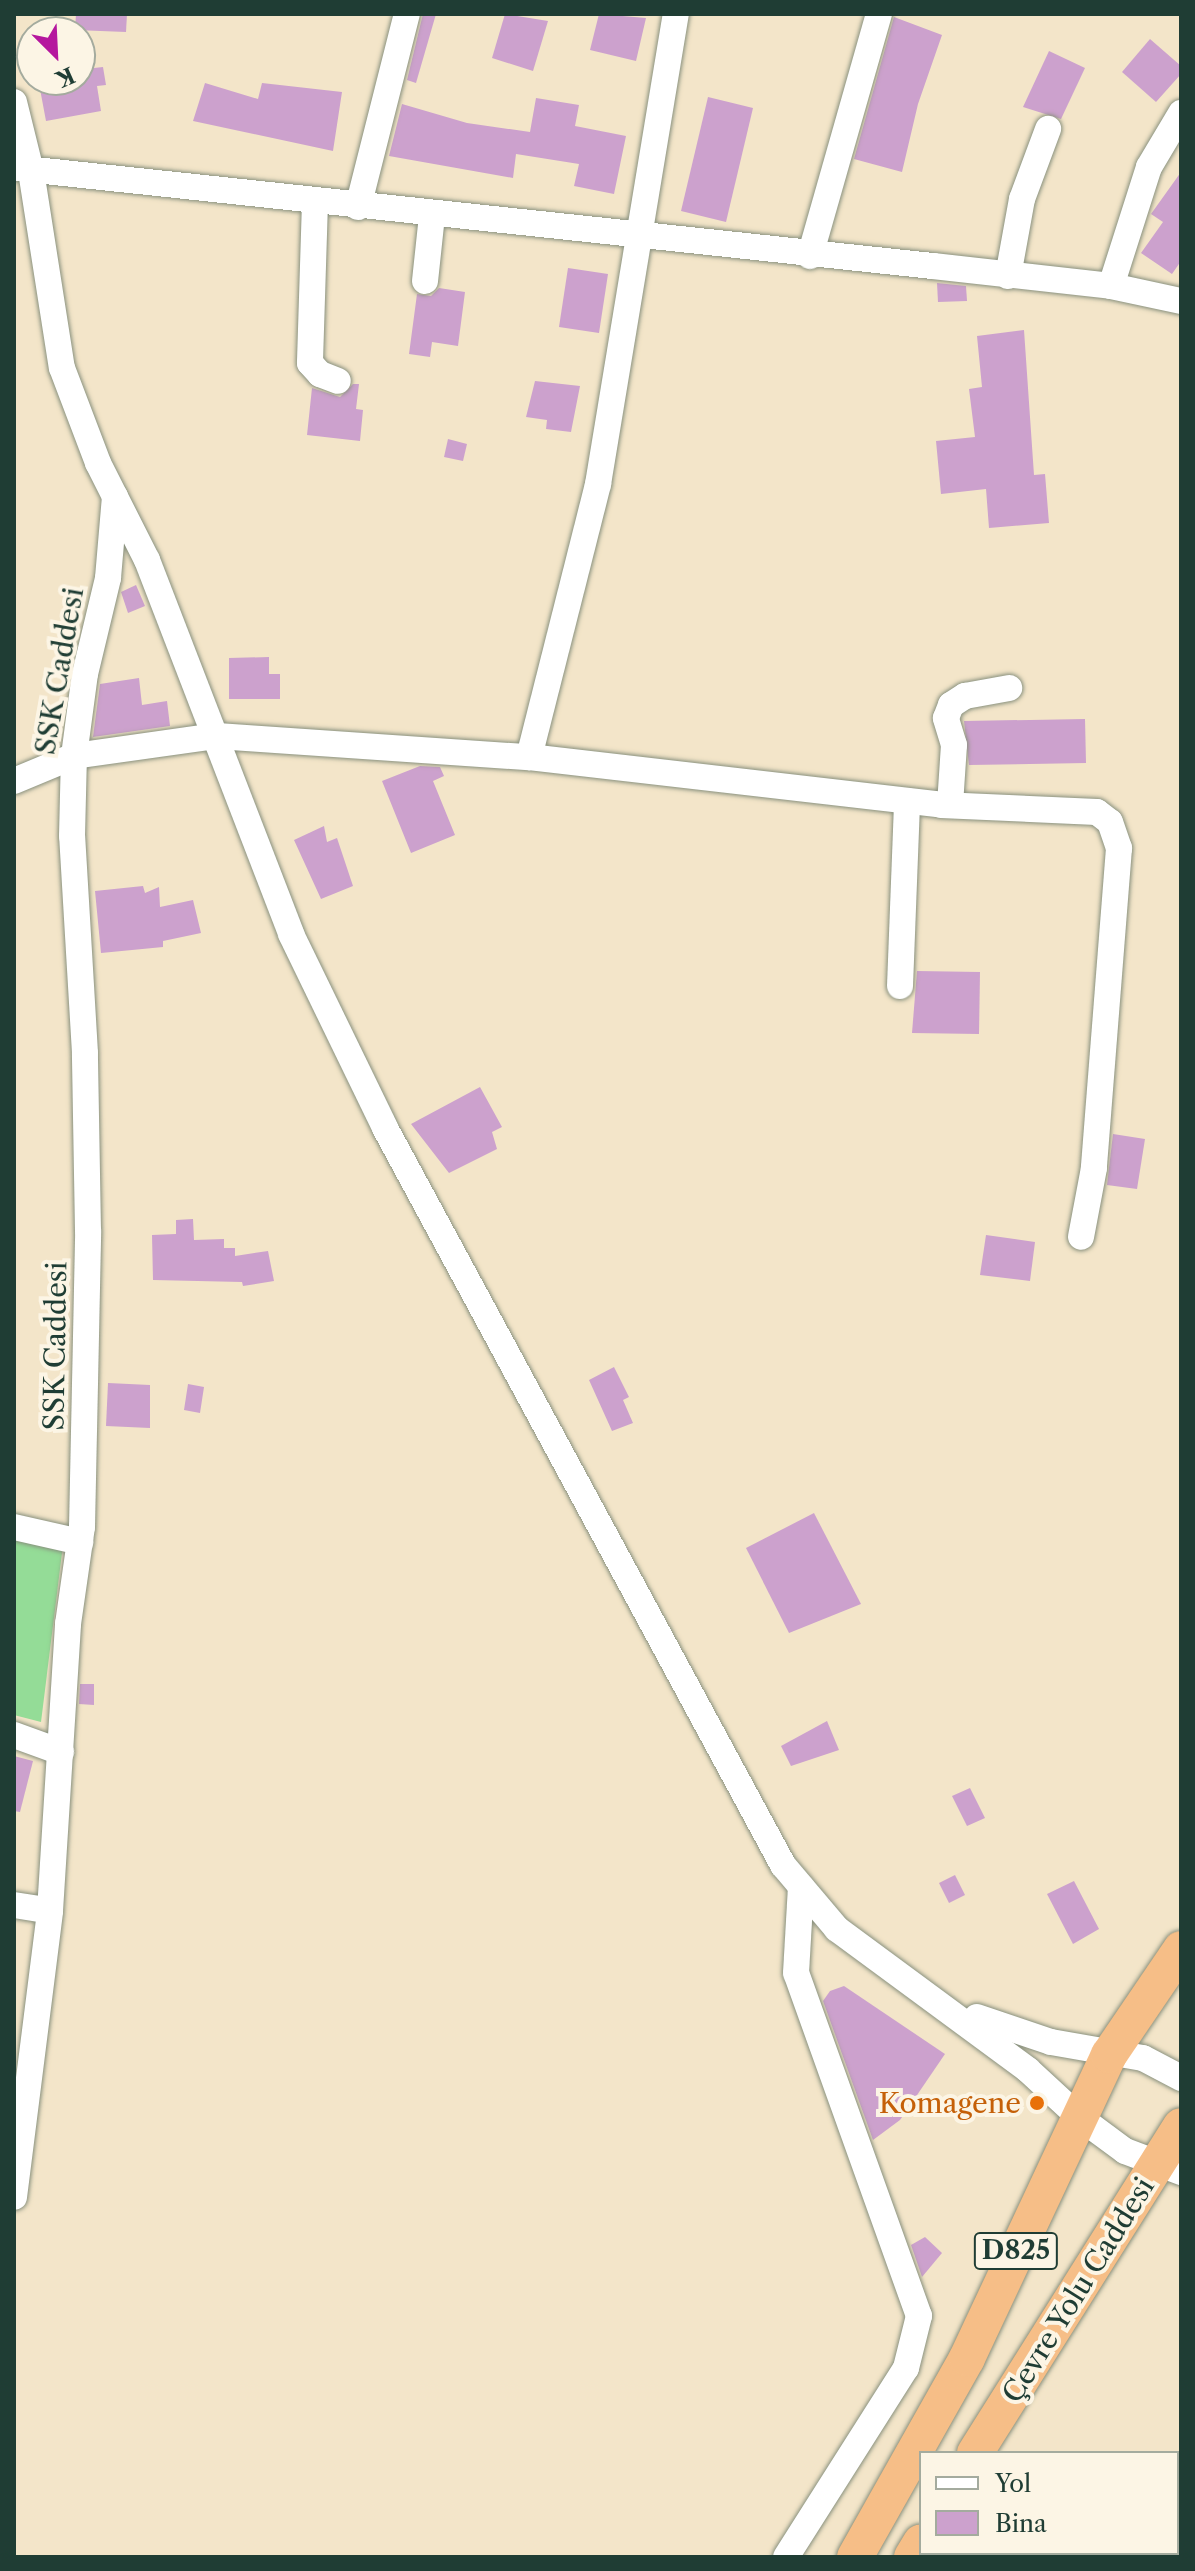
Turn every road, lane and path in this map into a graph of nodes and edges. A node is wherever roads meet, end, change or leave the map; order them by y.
1 (407, 14) edge
2 (676, 14) edge
3 (879, 14) edge
4 (14, 102) edge
5 (1181, 113) edge
6 (1048, 129) dead end
7 (22, 169) edge
8 (315, 202) junction
9 (358, 207) junction
10 (432, 215) junction
11 (637, 238) junction
12 (810, 256) junction
13 (1008, 276) junction
14 (425, 281) dead end
15 (1111, 286) junction
16 (1181, 301) edge
17 (338, 381) dead end
18 (115, 496) junction
19 (1009, 688) dead end
20 (217, 736) junction
21 (74, 756) junction
22 (529, 757) junction
23 (14, 781) edge
24 (907, 801) junction
25 (950, 805) junction
26 (900, 986) dead end
27 (1081, 1237) dead end
28 (14, 1527) edge
29 (80, 1542) junction
30 (14, 1735) edge
31 (61, 1752) junction
32 (801, 1887) junction
33 (14, 1905) edge
34 (50, 1911) junction
35 (1181, 1949) edge
36 (923, 1991) junction
37 (1109, 2055) junction
38 (1181, 2078) edge
39 (1079, 2117) junction
40 (1181, 2126) edge
41 (1169, 2169) edge
42 (14, 2197) edge
43 (976, 2451) edge
44 (786, 2557) edge
45 (855, 2557) edge

1 - 9 street
2 - 11 street
3 - 12 street
4 - 7 street
5 - 15 street
6 - 13 street
7 - 8 street
7 - 18 street
8 - 9 street
8 - 17 street
9 - 10 street
10 - 11 street
10 - 14 street
11 - 12 street
11 - 22 street
12 - 13 street
13 - 15 street
15 - 16 street
18 - 20 street
18 - 21 street, SSK Caddesi
19 - 25 street
20 - 21 street
20 - 22 street
20 - 32 street
21 - 23 street
21 - 29 street, SSK Caddesi
22 - 24 street
24 - 25 street
24 - 26 street
25 - 27 street
28 - 29 street
29 - 31 street, SSK Caddesi
30 - 31 street
31 - 34 street, SSK Caddesi
32 - 36 street
32 - 44 street
33 - 34 street
34 - 42 street, SSK Caddesi
35 - 37 highway, Çevre Yolu Caddesi / D825
36 - 37 street
36 - 39 street
37 - 38 street
37 - 39 highway, Çevre Yolu Caddesi / D825
39 - 41 street
39 - 45 highway, Çevre Yolu Caddesi / D825
40 - 41 highway, Çevre Yolu Caddesi / D825
41 - 43 highway, Çevre Yolu Caddesi / D825

